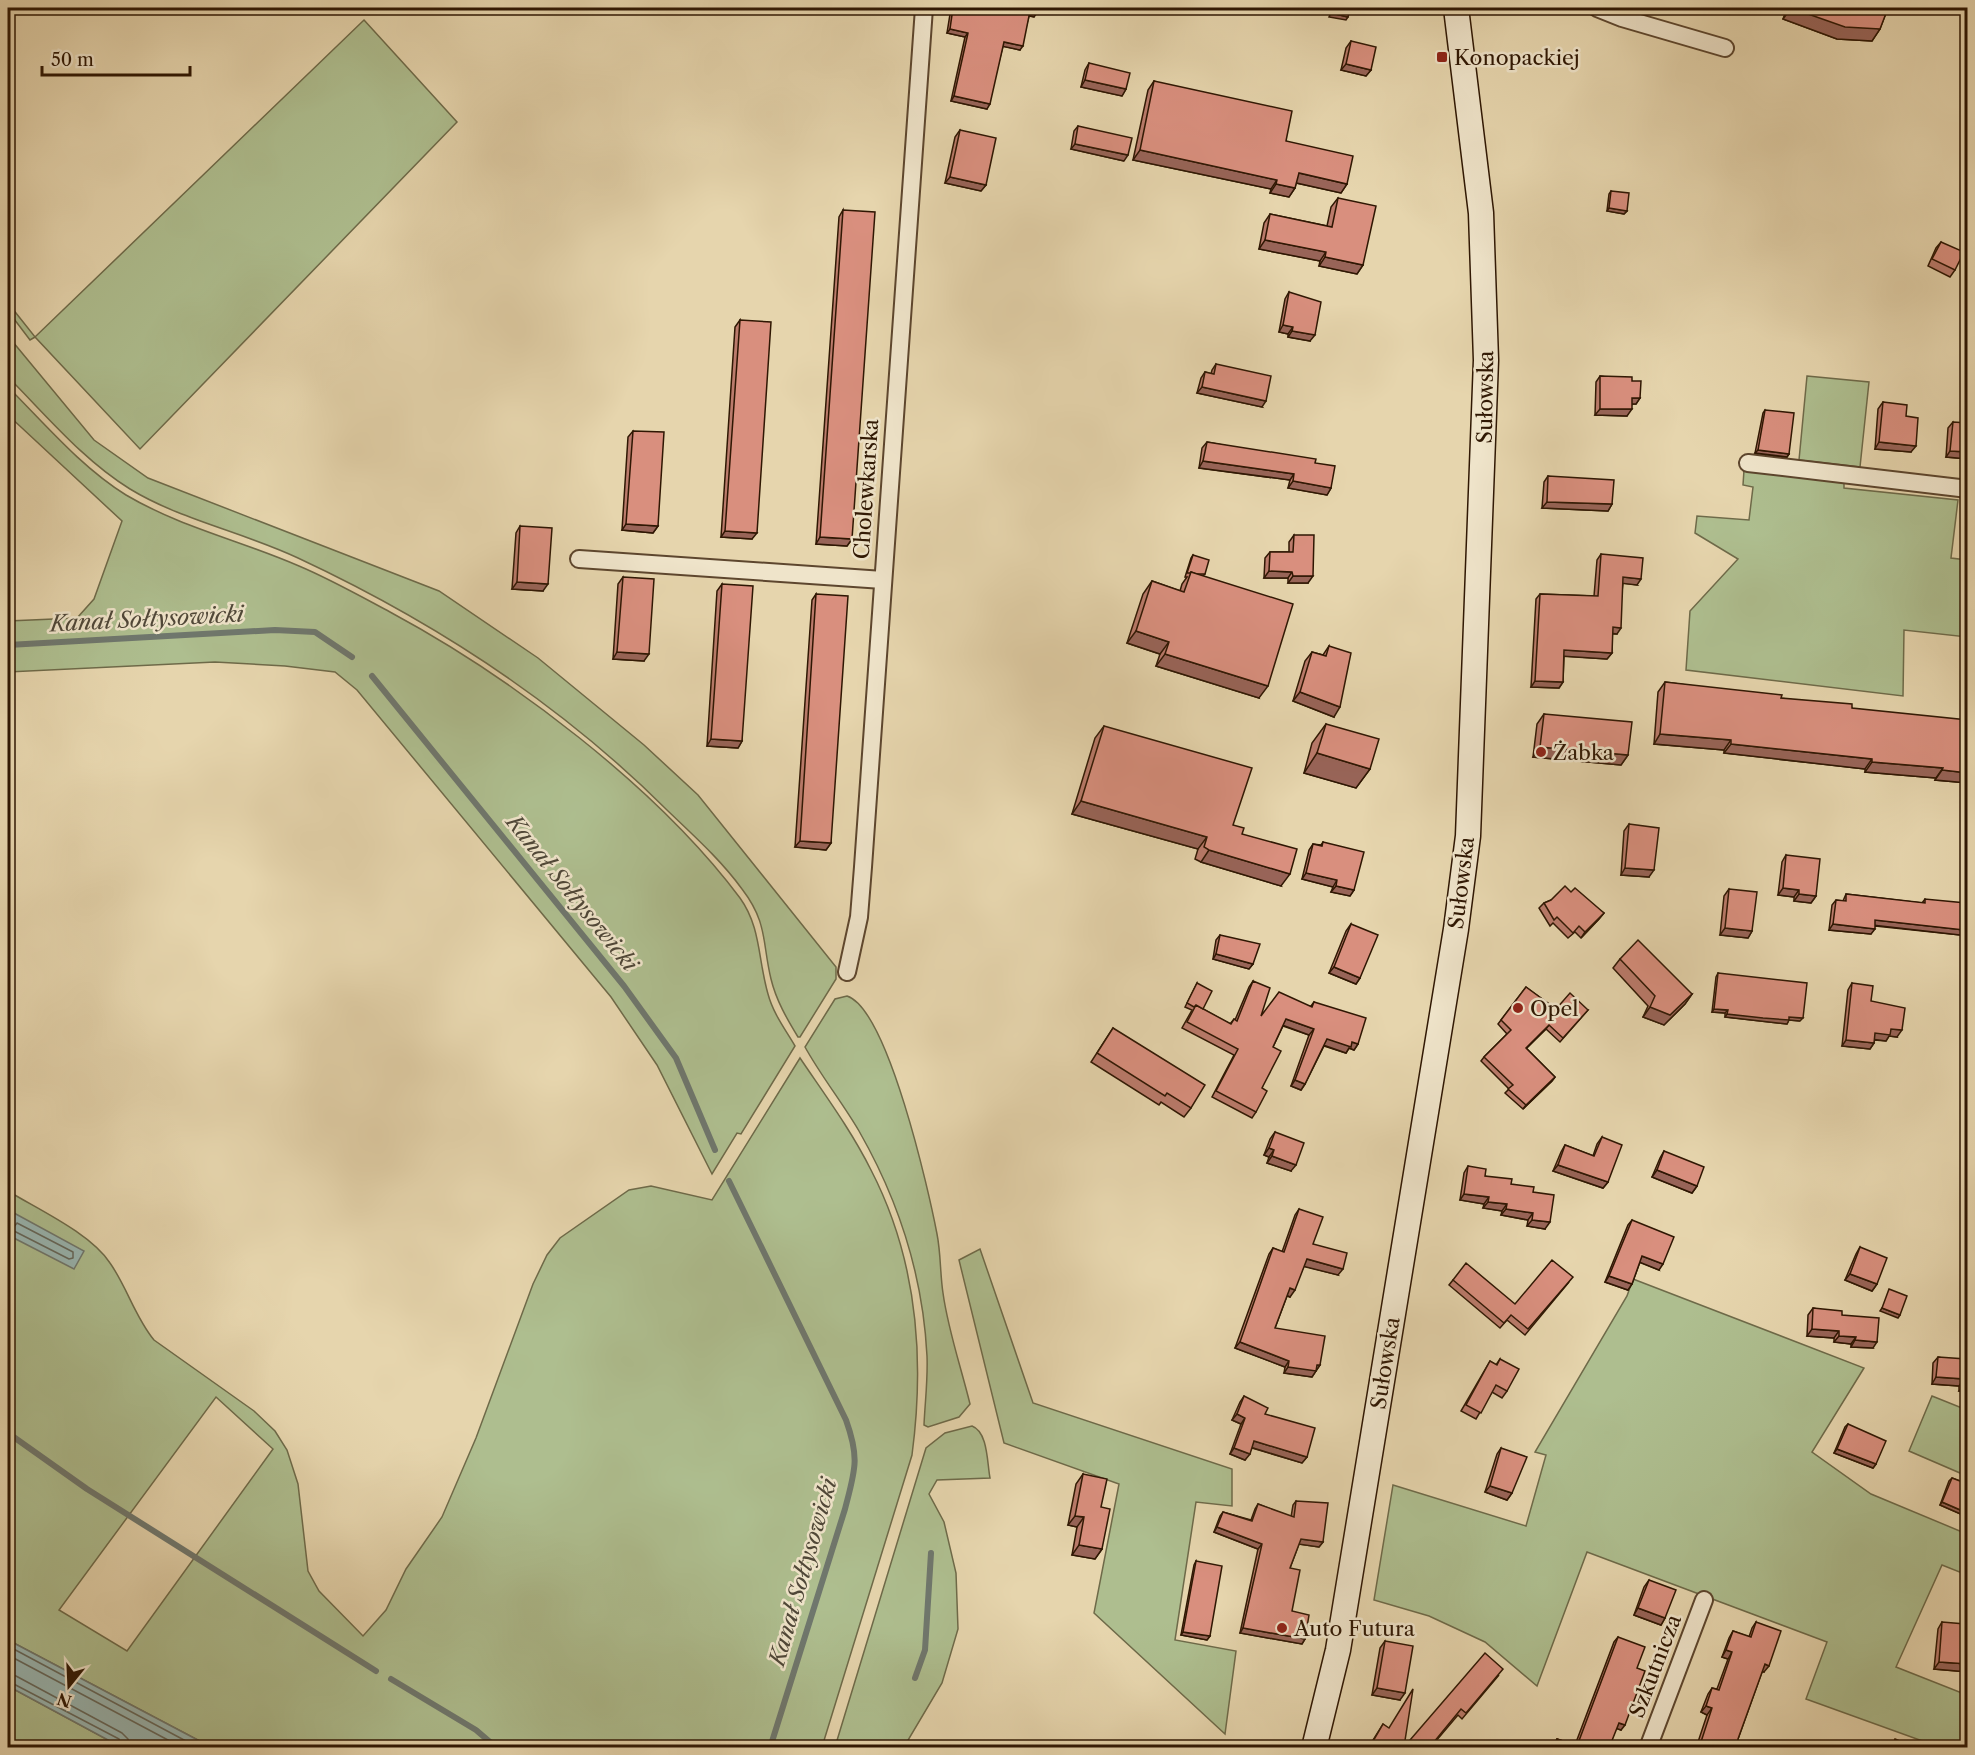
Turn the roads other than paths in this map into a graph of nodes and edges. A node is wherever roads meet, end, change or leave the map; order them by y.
1 (924, 8) edge
2 (1456, 8) edge
3 (1597, 8) edge
4 (1725, 48) dead end
5 (1748, 463) dead end
6 (1968, 489) edge
7 (579, 559) dead end
8 (883, 580) junction
9 (847, 972) dead end
10 (1704, 1600) dead end
11 (1314, 1748) edge
12 (1648, 1748) edge

1 - 8 street, Cholewkarska
2 - 11 main road, Sułowska
3 - 4 street
5 - 6 street
7 - 8 street
8 - 9 street, Cholewkarska
10 - 12 street, Szkutnicza

